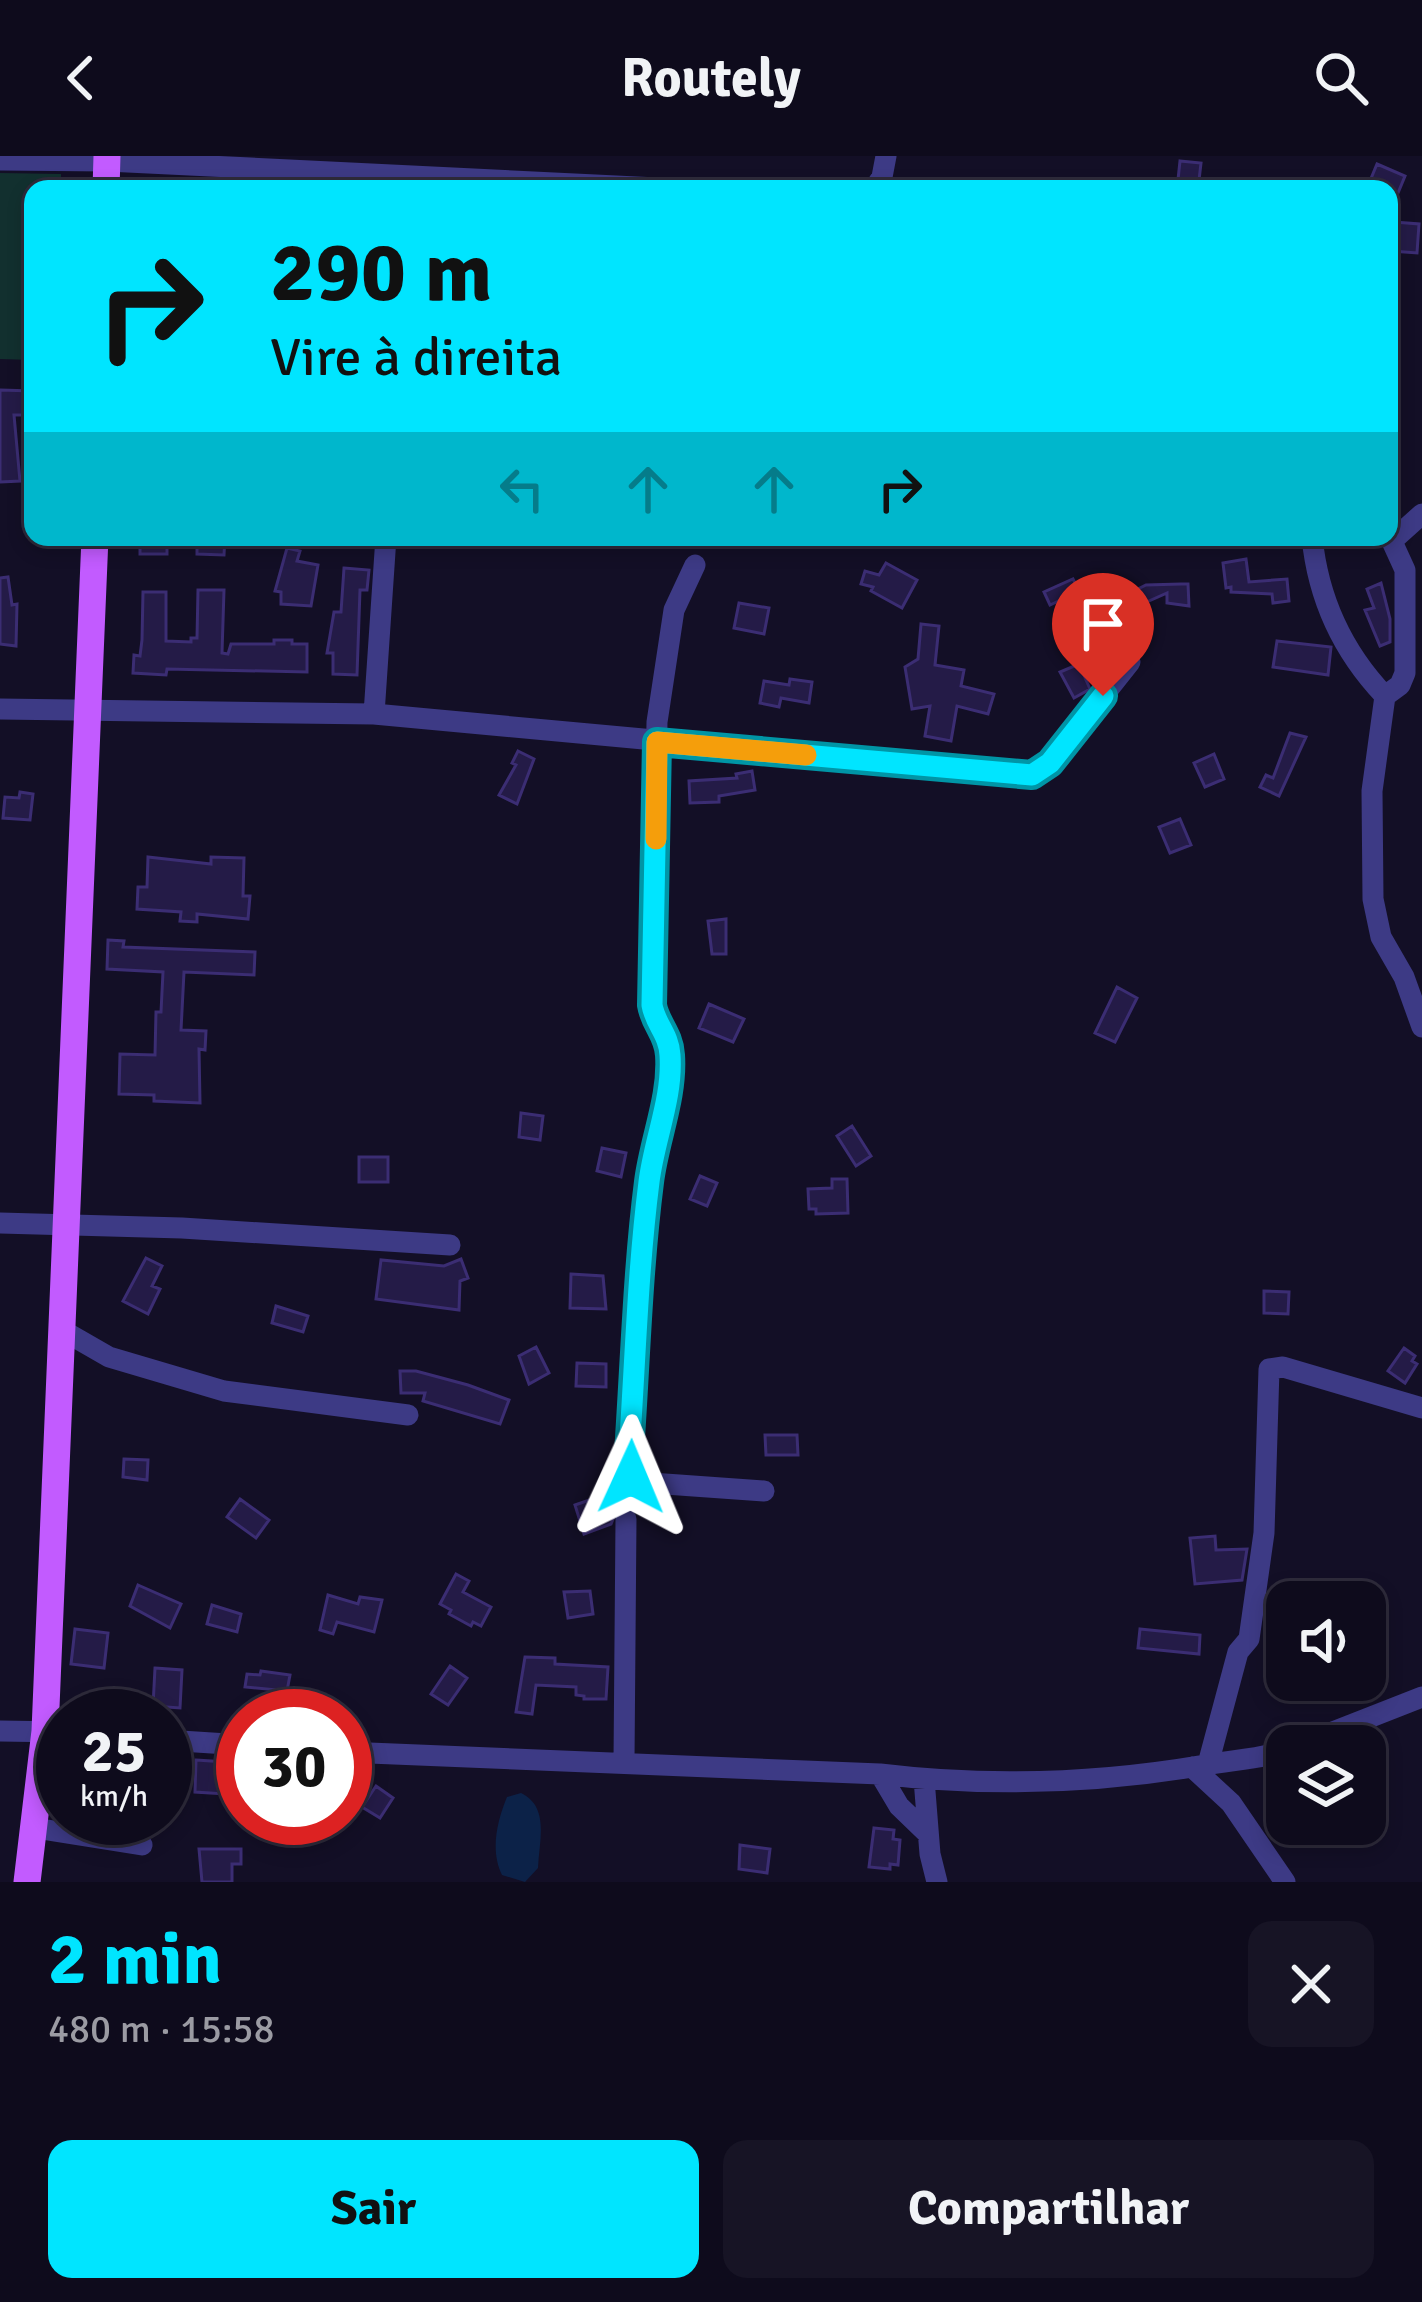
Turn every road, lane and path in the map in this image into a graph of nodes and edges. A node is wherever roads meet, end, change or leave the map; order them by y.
1 (0, 160) edge
2 (107, 169) edge
3 (407, 174) edge
4 (515, 180) edge
5 (1422, 514) edge
6 (1398, 533) edge
7 (94, 546) edge
8 (385, 546) edge
9 (1313, 546) edge
10 (1395, 546) edge
11 (695, 565) dead end
12 (1130, 662) dead end
13 (1385, 696) junction
14 (0, 709) edge
15 (89, 710) junction
16 (374, 714) junction
17 (657, 742) junction
18 (1422, 1027) edge
19 (0, 1223) edge
20 (64, 1228) junction
21 (450, 1245) dead end
22 (62, 1330) junction
23 (1422, 1408) edge
24 (408, 1415) dead end
25 (764, 1491) dead end
26 (626, 1519) dead end
27 (55, 1689) edge
28 (1420, 1700) edge
29 (1353, 1725) edge
30 (0, 1731) edge
31 (36, 1732) edge
32 (372, 1753) edge
33 (1266, 1754) edge
34 (624, 1762) junction
35 (1200, 1766) junction
36 (880, 1774) junction
37 (924, 1779) junction
38 (36, 1823) edge
39 (35, 1828) joint
40 (928, 1834) junction
41 (27, 1882) edge
42 (937, 1882) edge
43 (1285, 1882) edge

1 - 2 street
2 - 3 street
3 - 4 street
5 - 6 street
7 - 15 main road
8 - 16 street
9 - 13 street
10 - 13 street
11 - 17 street
12 - 17 street
13 - 18 street
14 - 15 street
15 - 16 street
15 - 20 main road
16 - 17 street
17 - 25 street
19 - 20 street
20 - 21 street
20 - 22 main road
22 - 24 street
22 - 27 main road
23 - 35 street
26 - 34 street
28 - 29 street
30 - 31 street
32 - 34 street
33 - 35 street
34 - 36 street
35 - 37 street
35 - 43 street
36 - 37 street
36 - 40 street
37 - 40 street
38 - 39 main road
39 - 41 main road
40 - 42 street

